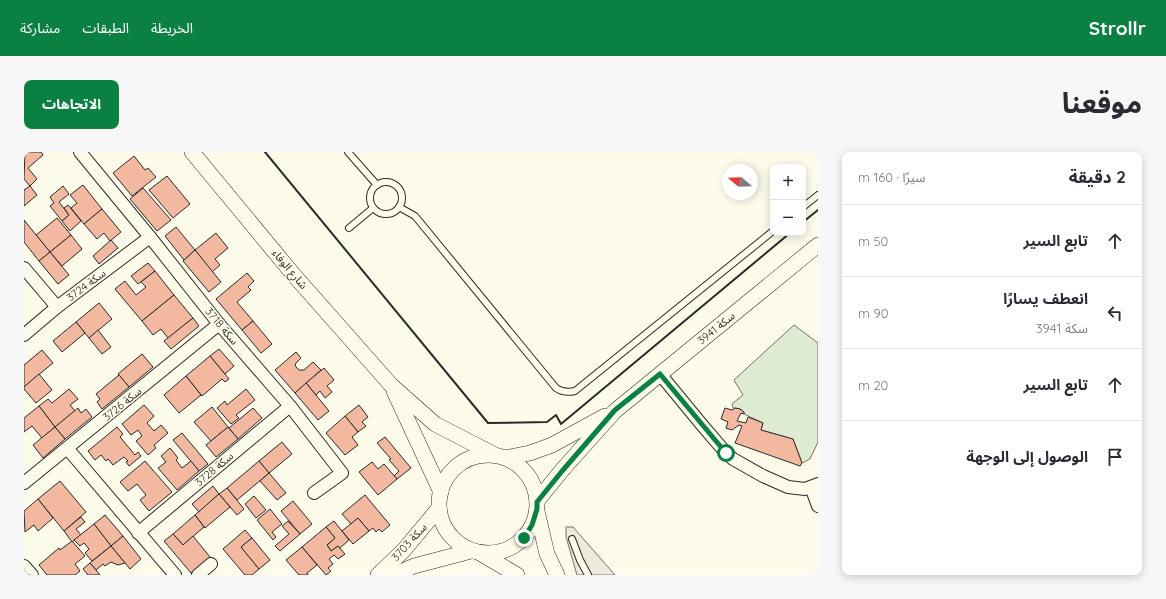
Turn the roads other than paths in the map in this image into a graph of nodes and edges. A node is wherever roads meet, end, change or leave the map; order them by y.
1 (80, 152) edge
2 (192, 152) edge
3 (348, 152) edge
4 (377, 185) junction
5 (818, 194) edge
6 (806, 204) edge
7 (399, 207) junction
8 (373, 208) junction
9 (350, 228) dead end
10 (770, 233) edge
11 (150, 237) junction
12 (818, 245) edge
13 (24, 268) edge
14 (57, 307) junction
15 (219, 324) junction
16 (24, 335) edge
17 (660, 374) junction
18 (391, 385) junction
19 (290, 406) junction
20 (615, 410) junction
21 (67, 448) junction
22 (500, 456) junction
23 (24, 484) edge
24 (814, 486) edge
25 (441, 492) junction
26 (314, 493) dead end
27 (537, 505) junction
28 (818, 506) edge
29 (439, 508) junction
30 (138, 532) junction
31 (572, 539) dead end
32 (475, 552) junction
33 (211, 564) dead end
34 (24, 566) edge
35 (32, 575) edge
36 (175, 575) edge
37 (198, 575) edge
38 (378, 575) edge
39 (394, 575) edge
40 (517, 575) edge
41 (557, 575) edge
42 (588, 575) edge

1 - 11 street, سكة 3718
2 - 18 street, شارع الوفاء
3 - 4 lane
4 - 7 lane
4 - 8 lane
5 - 6 lane
7 - 8 lane
7 - 10 lane
8 - 9 lane
11 - 14 street, سكة 3724
11 - 15 street, سكة 3718
12 - 17 street, سكة 3941
13 - 14 street
14 - 16 street, سكة 3724
15 - 19 street, سكة 3718
15 - 21 street, سكة 3726
17 - 20 street, سكة 3941
17 - 24 street
18 - 22 street
18 - 25 street
19 - 26 street, سكة 3718
19 - 30 street, سكة 3728
20 - 22 street, سكة 3941
20 - 27 street, سكة 3941
21 - 23 street, سكة 3726
21 - 30 street
22 - 25 street
22 - 27 street
24 - 28 street
25 - 29 street
27 - 32 street
27 - 41 street
29 - 32 street
29 - 38 street, سكة 3703
30 - 36 street
31 - 42 lane
32 - 39 street, سكة 3703
32 - 40 street
33 - 37 street
34 - 35 street

